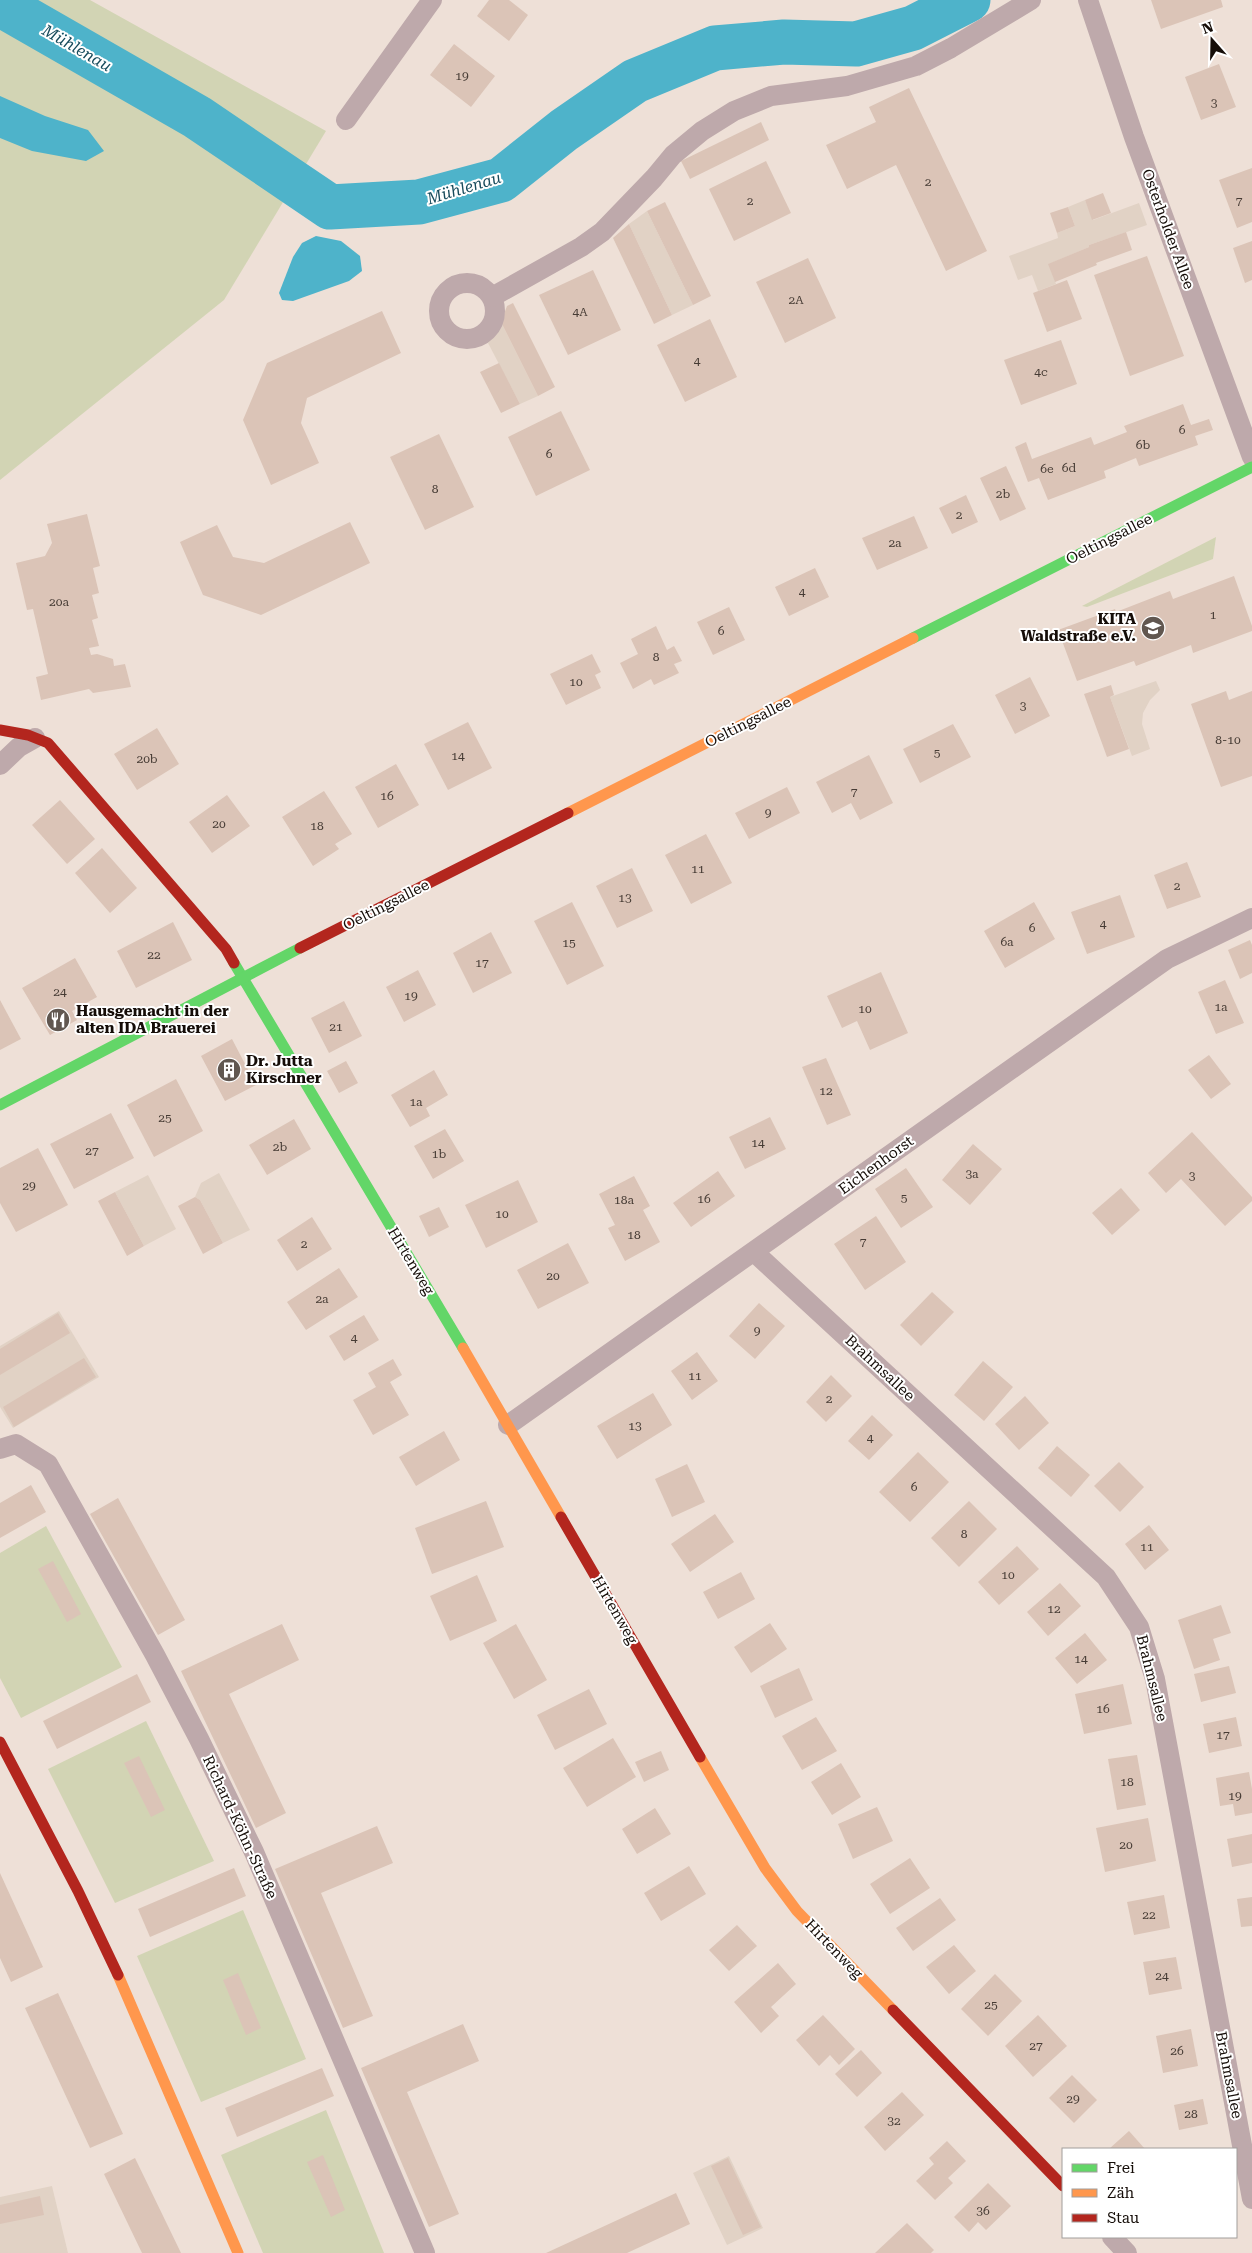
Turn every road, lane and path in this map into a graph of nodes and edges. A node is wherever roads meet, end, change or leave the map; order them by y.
1 (432, 0) edge
2 (1031, 0) edge
3 (1088, 0) edge
4 (346, 120) dead end
5 (492, 297) dead end
6 (1252, 457) edge
7 (1252, 467) edge
8 (0, 730) edge
9 (35, 738) junction
10 (0, 765) edge
11 (1252, 918) edge
12 (243, 977) junction
13 (0, 1105) edge
14 (754, 1252) junction
15 (508, 1425) junction
16 (0, 1448) edge
17 (2, 1750) edge
18 (1062, 2185) edge
19 (1252, 2199) edge
20 (1113, 2238) edge
21 (238, 2253) edge
22 (425, 2253) edge
23 (1127, 2253) edge

1 - 4 street
2 - 5 street
3 - 6 street, Osterholder Allee
7 - 12 street, Oeltingsallee
8 - 9 street
9 - 10 street
9 - 12 street
11 - 14 street, Eichenhorst
12 - 13 street, Oeltingsallee
12 - 15 street, Hirtenweg
14 - 15 street, Eichenhorst
14 - 19 street, Brahmsallee
15 - 18 street, Hirtenweg
16 - 22 street, Richard-Köhn-Straße
17 - 21 street
20 - 23 street

